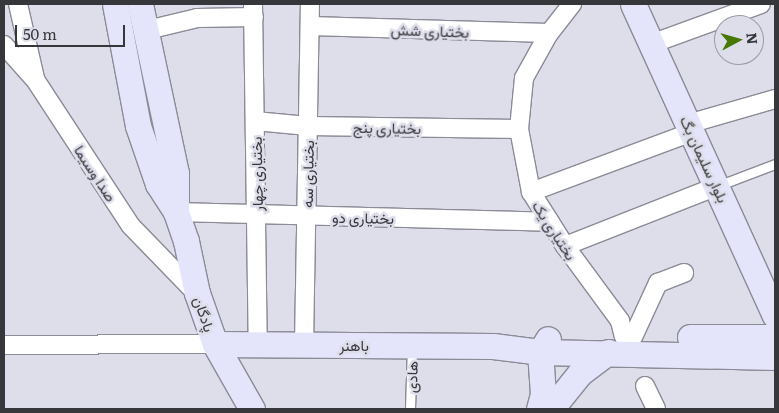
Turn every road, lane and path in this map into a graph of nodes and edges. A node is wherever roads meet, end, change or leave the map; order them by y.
1 (18, 4) edge
2 (115, 4) edge
3 (140, 4) edge
4 (310, 4) edge
5 (572, 4) edge
6 (633, 4) edge
7 (761, 4) edge
8 (254, 10) edge
9 (197, 11) edge
10 (310, 26) junction
11 (143, 31) junction
12 (549, 33) junction
13 (651, 44) junction
14 (4, 46) edge
15 (36, 81) junction
16 (775, 99) edge
17 (255, 121) junction
18 (308, 126) junction
19 (690, 128) junction
20 (519, 129) junction
21 (775, 164) edge
22 (717, 186) junction
23 (531, 192) junction
24 (176, 212) junction
25 (256, 213) junction
26 (306, 216) junction
27 (550, 222) junction
28 (565, 246) junction
29 (684, 273) dead end
30 (197, 293) junction
31 (774, 335) edge
32 (622, 342) junction
33 (215, 344) junction
34 (4, 345) edge
35 (258, 345) junction
36 (304, 345) junction
37 (412, 345) junction
38 (545, 345) junction
39 (645, 386) dead end
40 (252, 409) edge
41 (410, 409) edge
42 (539, 409) edge
43 (552, 409) edge
44 (656, 409) edge

1 - 15 street
2 - 24 main road
3 - 11 main road
4 - 10 street, بختیاری سه
5 - 12 street, بختیاری یک
6 - 13 main road, بلوار سلیمان بگ
7 - 13 street
8 - 9 street
8 - 17 street, بختیاری چهار
9 - 11 street
10 - 12 street, بختیاری شش
10 - 18 street, بختیاری سه
11 - 24 main road
12 - 20 street, بختیاری یک
13 - 19 main road, بلوار سلیمان بگ
14 - 15 street, صدا وسیما
15 - 30 street, صدا وسیما
16 - 19 street
17 - 18 street, بختیاری پنج
17 - 25 street, بختیاری چهار
18 - 20 street, بختیاری پنج
18 - 26 street, بختیاری سه
19 - 22 main road, بلوار سلیمان بگ
19 - 23 street
20 - 23 street, بختیاری یک
21 - 22 lane
22 - 28 street
22 - 31 main road, بلوار سلیمان بگ
23 - 27 street, بختیاری یک
24 - 25 street, بختیاری دو
24 - 30 main road, پادگان
25 - 26 street, بختیاری دو
25 - 35 street, بختیاری چهار
26 - 27 street, بختیاری دو
26 - 36 street, بختیاری سه
27 - 28 street, بختیاری یک
28 - 32 street, بختیاری یک
29 - 32 street
30 - 33 main road, پادگان
31 - 32 main road, باهنر
32 - 38 main road, باهنر
32 - 43 main road
33 - 34 street
33 - 35 main road, باهنر
33 - 40 main road, پادگان
35 - 36 main road, باهنر
36 - 37 main road, باهنر
37 - 38 main road, باهنر
37 - 41 lane, هادی
38 - 42 main road
39 - 44 street

